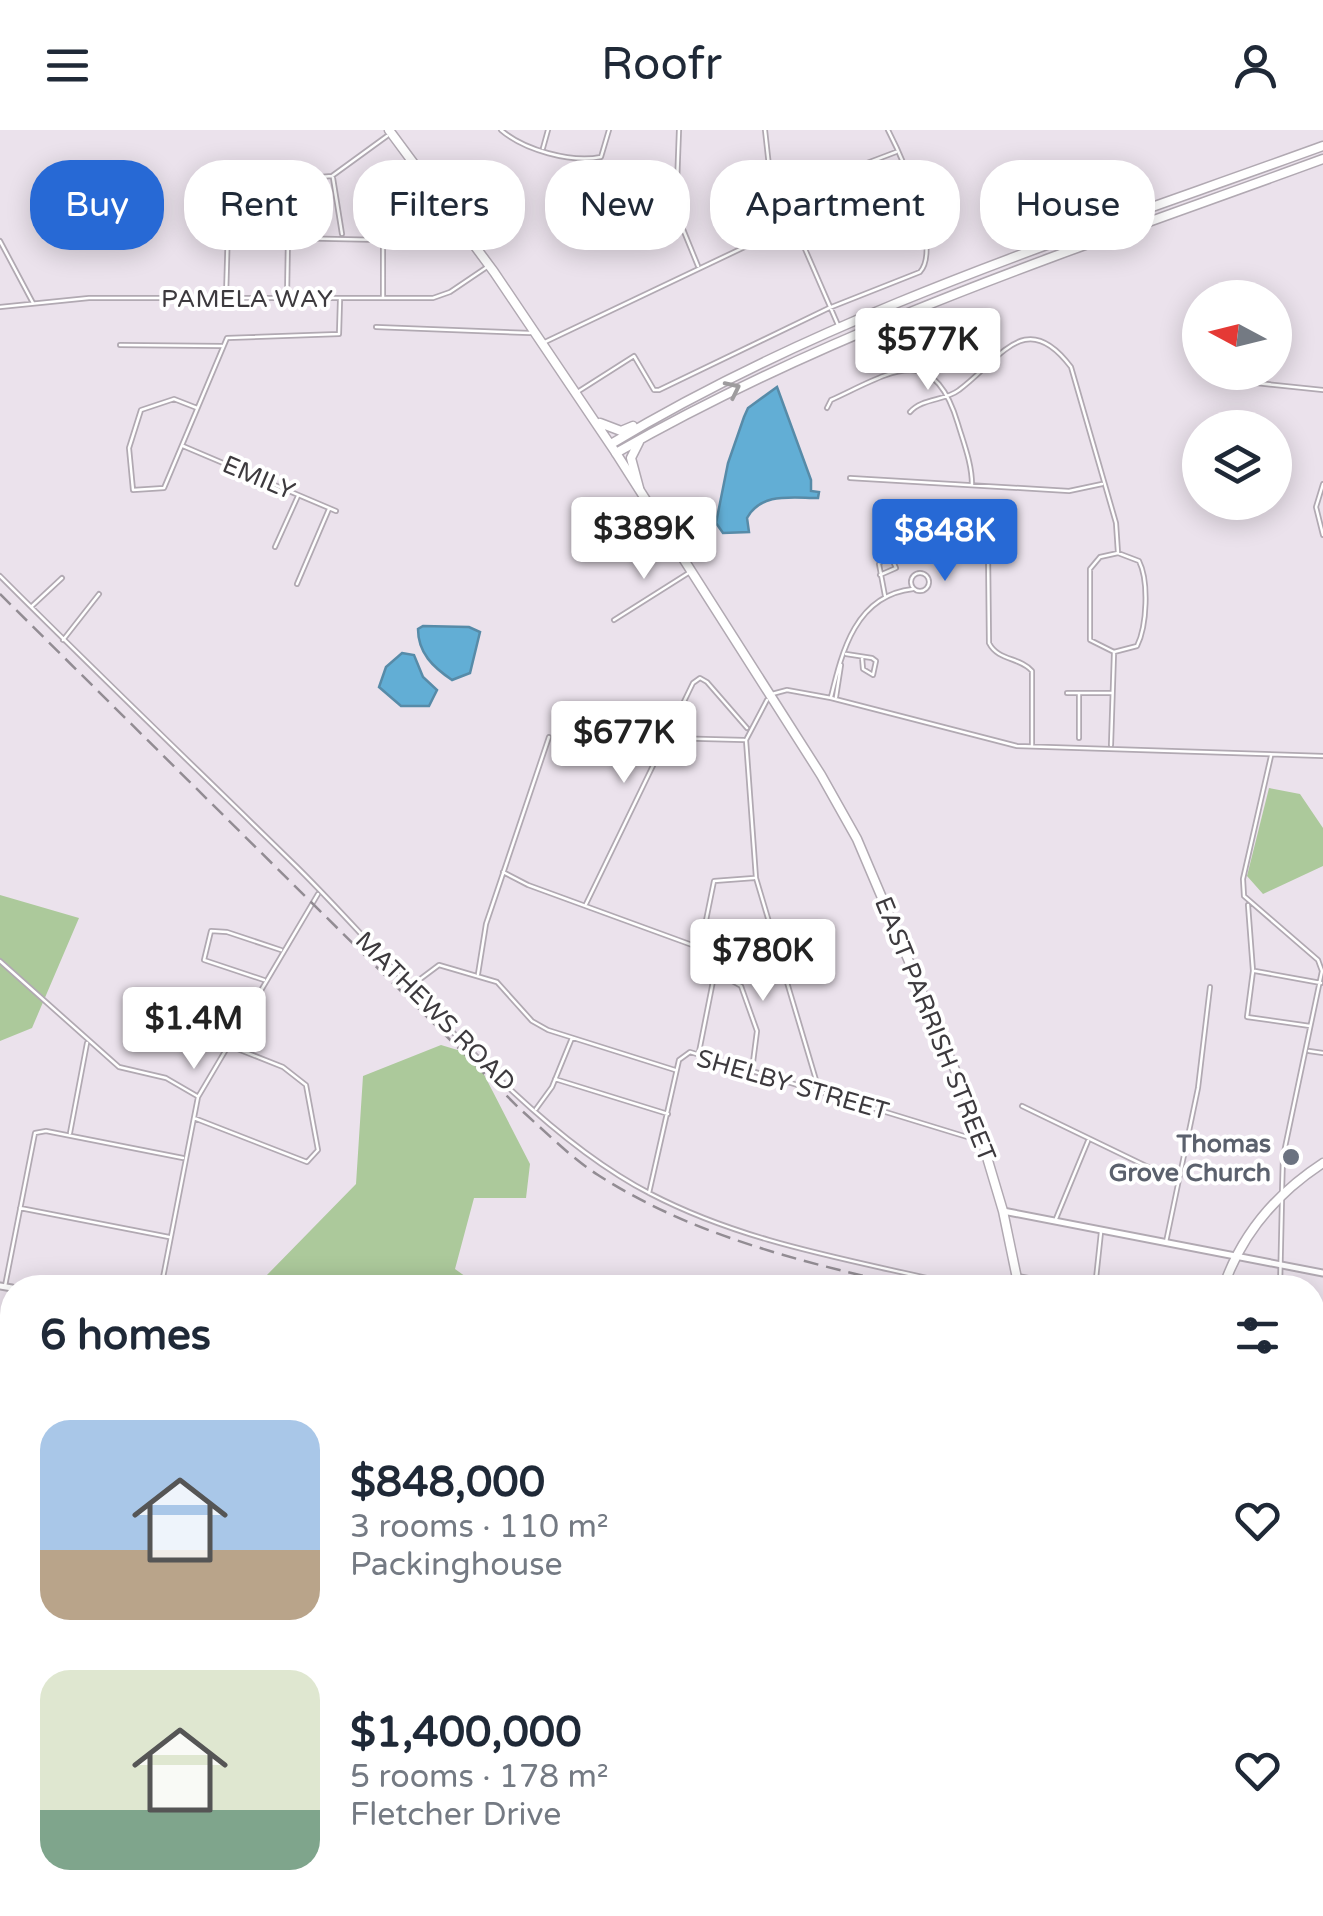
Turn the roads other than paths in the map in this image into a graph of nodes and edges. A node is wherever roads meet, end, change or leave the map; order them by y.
1 (501, 130) edge
2 (548, 130) edge
3 (609, 130) edge
4 (679, 130) edge
5 (765, 130) edge
6 (888, 130) edge
7 (390, 131) edge
8 (1323, 146) edge
9 (542, 149) junction
10 (897, 151) junction
11 (1323, 159) edge
12 (768, 160) edge
13 (874, 160) edge
14 (333, 175) edge
15 (333, 182) edge
16 (342, 236) junction
17 (0, 241) edge
18 (227, 250) edge
19 (737, 250) edge
20 (804, 250) edge
21 (488, 266) junction
22 (698, 268) junction
23 (226, 298) junction
24 (287, 298) junction
25 (340, 298) junction
26 (382, 298) junction
27 (34, 304) junction
28 (0, 307) edge
29 (829, 308) junction
30 (838, 327) junction
31 (376, 328) dead end
32 (536, 333) junction
33 (543, 343) junction
34 (120, 345) dead end
35 (222, 346) junction
36 (1292, 387) edge
37 (1323, 390) edge
38 (578, 392) junction
39 (695, 396) junction
40 (950, 396) junction
41 (197, 408) junction
42 (826, 408) dead end
43 (910, 412) dead end
44 (596, 421) junction
45 (641, 438) junction
46 (611, 444) junction
47 (182, 445) junction
48 (616, 453) junction
49 (850, 478) dead end
50 (1104, 484) junction
51 (1323, 484) edge
52 (972, 485) junction
53 (639, 488) junction
54 (298, 494) junction
55 (329, 507) junction
56 (336, 510) dead end
57 (1323, 536) edge
58 (275, 547) dead end
59 (988, 550) dead end
60 (1118, 553) junction
61 (692, 571) junction
62 (880, 575) dead end
63 (0, 576) edge
64 (62, 578) dead end
65 (297, 584) dead end
66 (912, 589) dead end
67 (99, 594) dead end
68 (886, 598) junction
69 (31, 607) junction
70 (614, 620) dead end
71 (63, 640) junction
72 (1114, 652) junction
73 (844, 653) junction
74 (862, 656) dead end
75 (1067, 693) dead end
76 (1080, 693) junction
77 (771, 694) junction
78 (1113, 694) junction
79 (833, 699) junction
80 (748, 729) junction
81 (548, 737) dead end
82 (665, 738) junction
83 (1079, 738) dead end
84 (746, 740) junction
85 (1032, 747) junction
86 (1111, 748) junction
87 (1271, 755) junction
88 (1323, 756) edge
89 (503, 872) junction
90 (756, 878) junction
91 (319, 892) junction
92 (1249, 903) junction
93 (586, 905) junction
94 (700, 947) junction
95 (284, 951) junction
96 (0, 962) edge
97 (1254, 970) junction
98 (715, 972) junction
99 (478, 974) junction
100 (266, 981) junction
101 (1322, 983) edge
102 (411, 986) junction
103 (1210, 988) dead end
104 (1312, 1026) junction
105 (572, 1038) junction
106 (88, 1042) junction
107 (228, 1045) junction
108 (1307, 1050) junction
109 (699, 1053) junction
110 (1323, 1053) edge
111 (677, 1070) junction
112 (752, 1070) junction
113 (555, 1079) junction
114 (818, 1090) junction
115 (198, 1097) junction
116 (1022, 1106) dead end
117 (535, 1110) junction
118 (668, 1114) junction
119 (192, 1118) junction
120 (70, 1136) junction
121 (1088, 1139) junction
122 (984, 1142) junction
123 (184, 1159) junction
124 (1323, 1166) edge
125 (1178, 1182) junction
126 (649, 1193) junction
127 (1282, 1197) junction
128 (20, 1208) junction
129 (1003, 1211) junction
130 (1055, 1222) junction
131 (1101, 1230) junction
132 (170, 1237) junction
133 (1166, 1242) junction
134 (1239, 1256) junction
135 (1280, 1264) junction
136 (1323, 1273) edge
137 (8, 1275) edge
138 (163, 1275) edge
139 (916, 1275) edge
140 (1018, 1275) edge
141 (1096, 1275) edge
142 (1231, 1275) edge
143 (1280, 1275) edge

1 - 9 street
2 - 9 street
3 - 9 street
4 - 22 street
5 - 12 street
6 - 10 street
7 - 14 street
7 - 21 main road, EAST PARRISH STREET
8 - 30 main road
10 - 13 street
10 - 29 street
45 -> 11 main road
15 - 16 street
16 - 24 street
16 - 26 street
17 - 27 street
18 - 23 street
19 - 22 street
20 - 29 street
21 - 26 street, PAMELA WAY
21 - 32 main road, EAST PARRISH STREET
22 - 33 street
23 - 24 street, PAMELA WAY
23 - 27 street, PAMELA WAY
24 - 25 street, PAMELA WAY
25 - 26 street, PAMELA WAY
25 - 35 street
27 - 28 street, PAMELA WAY
29 - 30 street
29 - 38 street
30 - 39 main road
31 - 32 street
32 - 33 main road, EAST PARRISH STREET
33 - 38 main road, EAST PARRISH STREET
34 - 35 street
35 - 41 street
36 - 37 street
38 - 44 main road, EAST PARRISH STREET
39 - 44 main road
39 - 46 main road
40 - 42 street
40 - 43 street
40 - 50 street
40 - 52 street
41 - 47 street
41 - 47 street
44 - 46 main road, EAST PARRISH STREET
45 - 48 main road
45 - 53 main road
46 - 48 main road, EAST PARRISH STREET
47 - 54 street, EMILY
48 - 53 main road, EAST PARRISH STREET
49 - 52 street
50 - 52 street
50 - 60 street
51 - 57 street
53 - 61 main road, EAST PARRISH STREET
54 - 55 street, EMILY
54 - 58 street
55 - 56 street, EMILY
55 - 65 street
59 - 85 street
60 - 72 street
60 - 72 street
61 - 70 street
61 - 77 main road, EAST PARRISH STREET
62 - 68 street
63 - 69 street, MATHEWS ROAD
64 - 69 street
66 - 68 street
67 - 71 street
68 - 73 street
69 - 71 street, MATHEWS ROAD
71 - 91 street, MATHEWS ROAD
72 - 78 street
73 - 74 street
73 - 79 street
75 - 76 street
76 - 78 street
76 - 83 street
77 - 79 street
77 - 80 street
77 - 122 main road, EAST PARRISH STREET
78 - 86 street
79 - 85 street
80 - 82 street
80 - 84 street
81 - 89 street
82 - 84 street
82 - 93 street
84 - 90 street
85 - 86 street
86 - 87 street
87 - 88 street
87 - 92 street
89 - 93 street
89 - 99 street
90 - 94 street
90 - 114 street
91 - 95 street
91 - 102 street, MATHEWS ROAD
92 - 97 street
92 - 101 street
93 - 94 street
94 - 98 street
95 - 100 street
95 - 100 street
96 - 106 street
97 - 101 street
97 - 104 street
98 - 109 street
98 - 112 street
99 - 102 street
99 - 105 street
100 - 107 street
101 - 104 street
102 - 117 street, MATHEWS ROAD
103 - 125 street
104 - 108 street
105 - 111 street
105 - 113 street
106 - 115 street
106 - 120 street
107 - 115 street
107 - 119 street
108 - 110 street
108 - 127 street
109 - 111 street, SHELBY STREET
109 - 112 street, SHELBY STREET
111 - 118 street, SHELBY STREET
112 - 114 street, SHELBY STREET
113 - 117 street
113 - 118 street
114 - 122 street, SHELBY STREET
115 - 119 street
116 - 121 street
117 - 126 street, MATHEWS ROAD
118 - 126 street, SHELBY STREET
119 - 123 street
120 - 123 street
120 - 128 street
121 - 125 street
121 - 130 street
122 - 129 main road, EAST PARRISH STREET
123 - 132 street
124 - 127 main road
125 - 133 street
126 - 139 street, MATHEWS ROAD
127 - 134 main road
127 - 135 street
128 - 132 street
128 - 137 street
129 - 130 street
129 - 140 main road, EAST PARRISH STREET
130 - 131 street
131 - 133 street
131 - 141 street
132 - 138 street
133 - 134 street
134 - 135 street
134 - 142 main road
135 - 136 street
135 - 143 street

